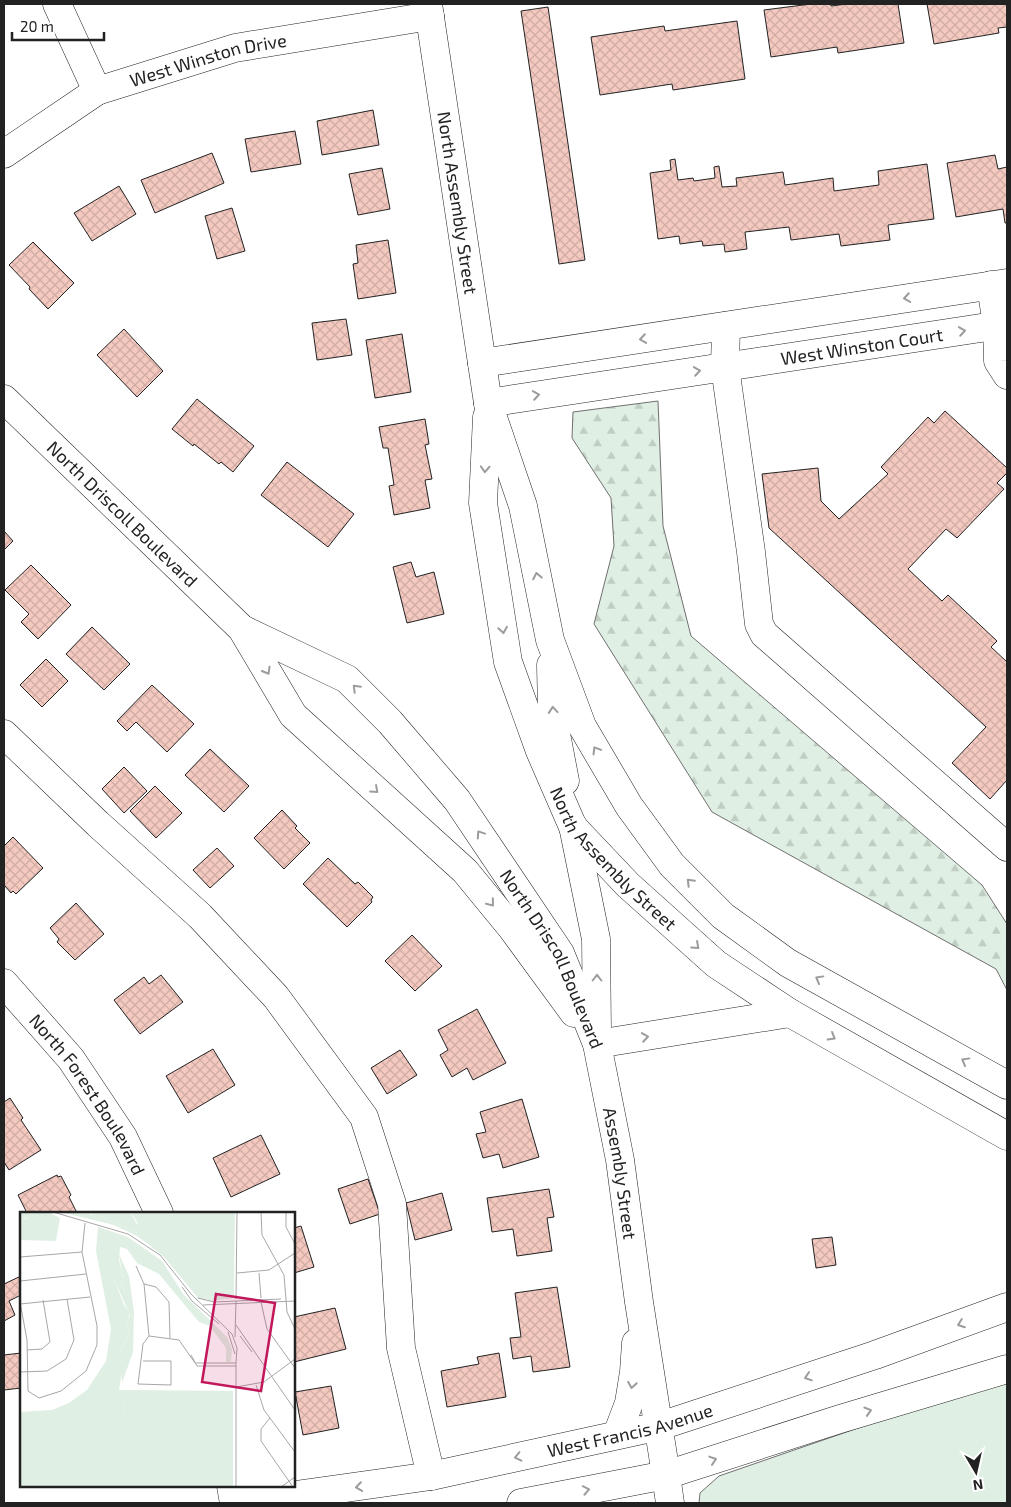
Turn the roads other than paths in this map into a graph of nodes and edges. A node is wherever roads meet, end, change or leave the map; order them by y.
1 (57, 4) edge
2 (429, 10) edge
3 (97, 90) junction
4 (4, 154) edge
5 (999, 284) edge
6 (1002, 325) edge
7 (726, 326) junction
8 (482, 363) junction
9 (725, 367) junction
10 (1007, 375) edge
11 (4, 399) edge
12 (488, 403) junction
13 (242, 629) junction
14 (550, 640) junction
15 (4, 734) edge
16 (573, 827) junction
17 (1007, 846) edge
18 (4, 983) edge
19 (790, 1012) junction
20 (597, 1044) junction
21 (1007, 1085) edge
22 (1003, 1137) edge
23 (159, 1212) edge
24 (639, 1302) junction
25 (1007, 1307) edge
26 (1007, 1369) edge
27 (660, 1426) junction
28 (617, 1435) junction
29 (666, 1475) junction
30 (431, 1476) junction
31 (231, 1487) edge
32 (234, 1503) edge
33 (239, 1503) edge
34 (521, 1503) edge
35 (670, 1503) edge

1 - 3 main road
2 - 3 main road, West Winston Drive
2 - 8 main road, North Assembly Street
3 - 4 main road, West Winston Drive
5 - 6 main road
5 -> 7 main road
9 -> 6 main road, West Winston Court
6 - 10 main road
7 -> 8 main road
7 - 9 main road
8 - 12 main road, North Assembly Street
12 -> 9 main road, West Winston Court
9 - 17 main road
11 - 13 main road, North Driscoll Boulevard
14 -> 12 main road, North Assembly Street
12 -> 16 main road, North Assembly Street
13 -> 20 main road, North Driscoll Boulevard
20 -> 13 main road, North Driscoll Boulevard
16 -> 14 main road
21 -> 14 main road, North Assembly Street
15 - 30 main road
16 -> 19 main road, North Assembly Street
20 -> 16 main road
18 - 23 main road, North Forest Boulevard
20 -> 19 main road
19 -> 22 main road, North Assembly Street
20 - 24 main road, Assembly Street
24 - 27 main road, Assembly Street
24 -> 28 main road, Assembly Street
25 -> 27 main road, West Francis Avenue
29 -> 26 main road
27 - 28 main road, West Francis Avenue
27 - 29 main road
28 -> 30 main road, West Francis Avenue
34 -> 29 main road
29 - 35 main road
30 -> 33 main road, West Francis Avenue
31 - 32 main road

